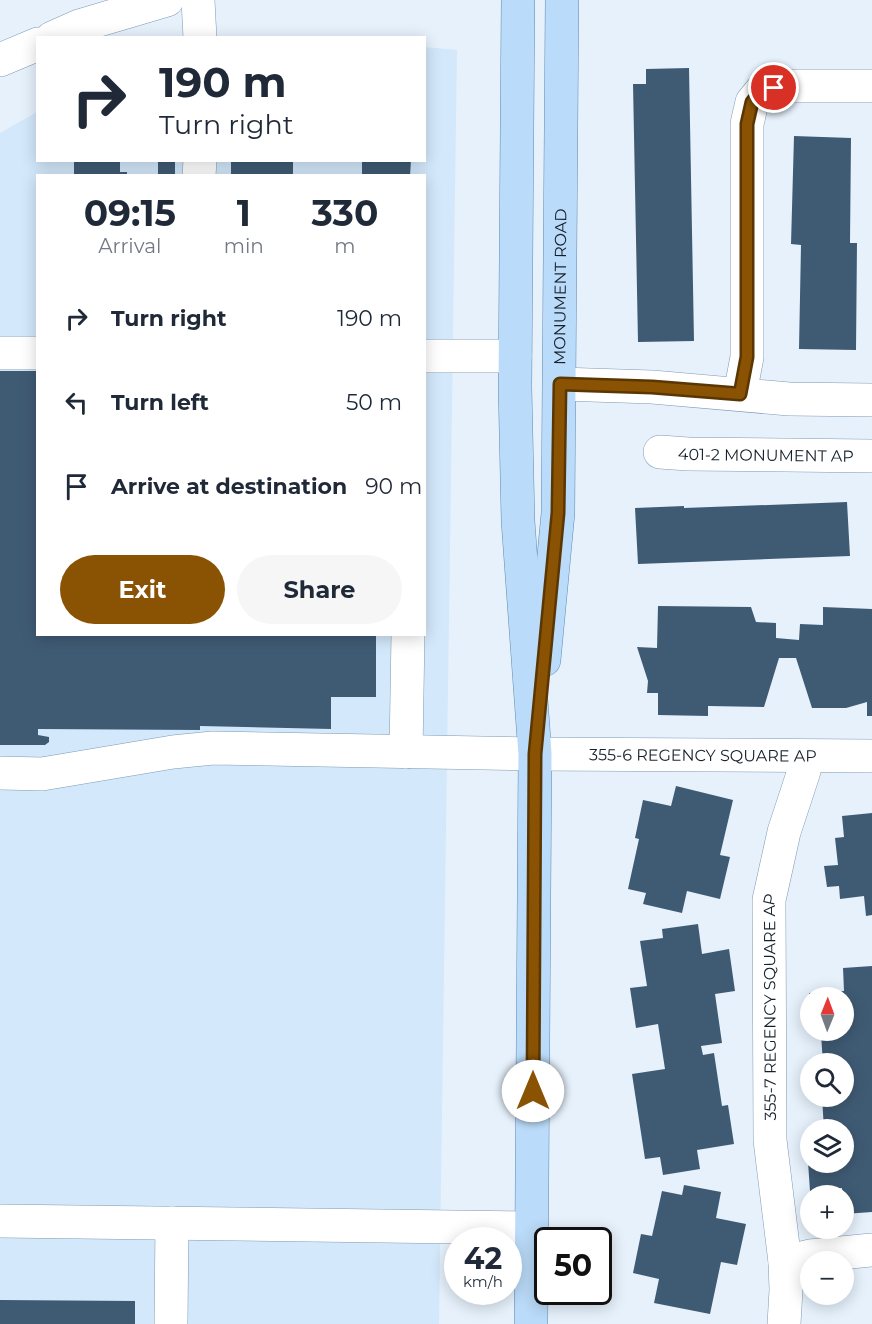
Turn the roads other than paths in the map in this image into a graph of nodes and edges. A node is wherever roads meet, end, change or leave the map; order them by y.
1 (167, 0) edge
2 (198, 0) edge
3 (518, 0) edge
4 (561, 0) edge
5 (56, 36) edge
6 (200, 36) edge
7 (36, 45) edge
8 (0, 60) edge
9 (872, 86) edge
10 (0, 353) edge
11 (36, 353) edge
12 (426, 356) edge
13 (515, 356) junction
14 (560, 384) junction
15 (740, 394) junction
16 (872, 400) edge
17 (660, 452) dead end
18 (872, 456) edge
19 (408, 636) edge
20 (406, 752) junction
21 (535, 754) junction
22 (872, 756) edge
23 (807, 757) junction
24 (0, 773) edge
25 (0, 1221) edge
26 (172, 1223) junction
27 (532, 1228) junction
28 (872, 1250) edge
29 (785, 1262) junction
30 (171, 1324) edge
31 (531, 1324) edge
32 (784, 1324) edge

1 - 5 street
2 - 6 street
3 - 13 main road, MONUMENT ROAD
4 - 14 main road, MONUMENT ROAD
7 - 8 street
9 - 15 street
10 - 11 street
12 - 13 street
13 - 21 main road, MONUMENT ROAD
14 - 15 street
14 - 21 main road, MONUMENT ROAD
15 - 16 street
17 - 18 street, 401-2 MONUMENT AP
19 - 20 street
20 - 21 street, 355-6 REGENCY SQUARE AP
20 - 24 street, 355-6 REGENCY SQUARE AP
21 - 23 street, 355-6 REGENCY SQUARE AP
21 - 27 main road, MONUMENT ROAD
22 - 23 street, 355-6 REGENCY SQUARE AP
23 - 29 street, 355-7 REGENCY SQUARE AP
25 - 26 street
26 - 27 street
26 - 30 street
27 - 31 main road, MONUMENT ROAD
28 - 29 street
29 - 32 street, 355-7 REGENCY SQUARE AP

